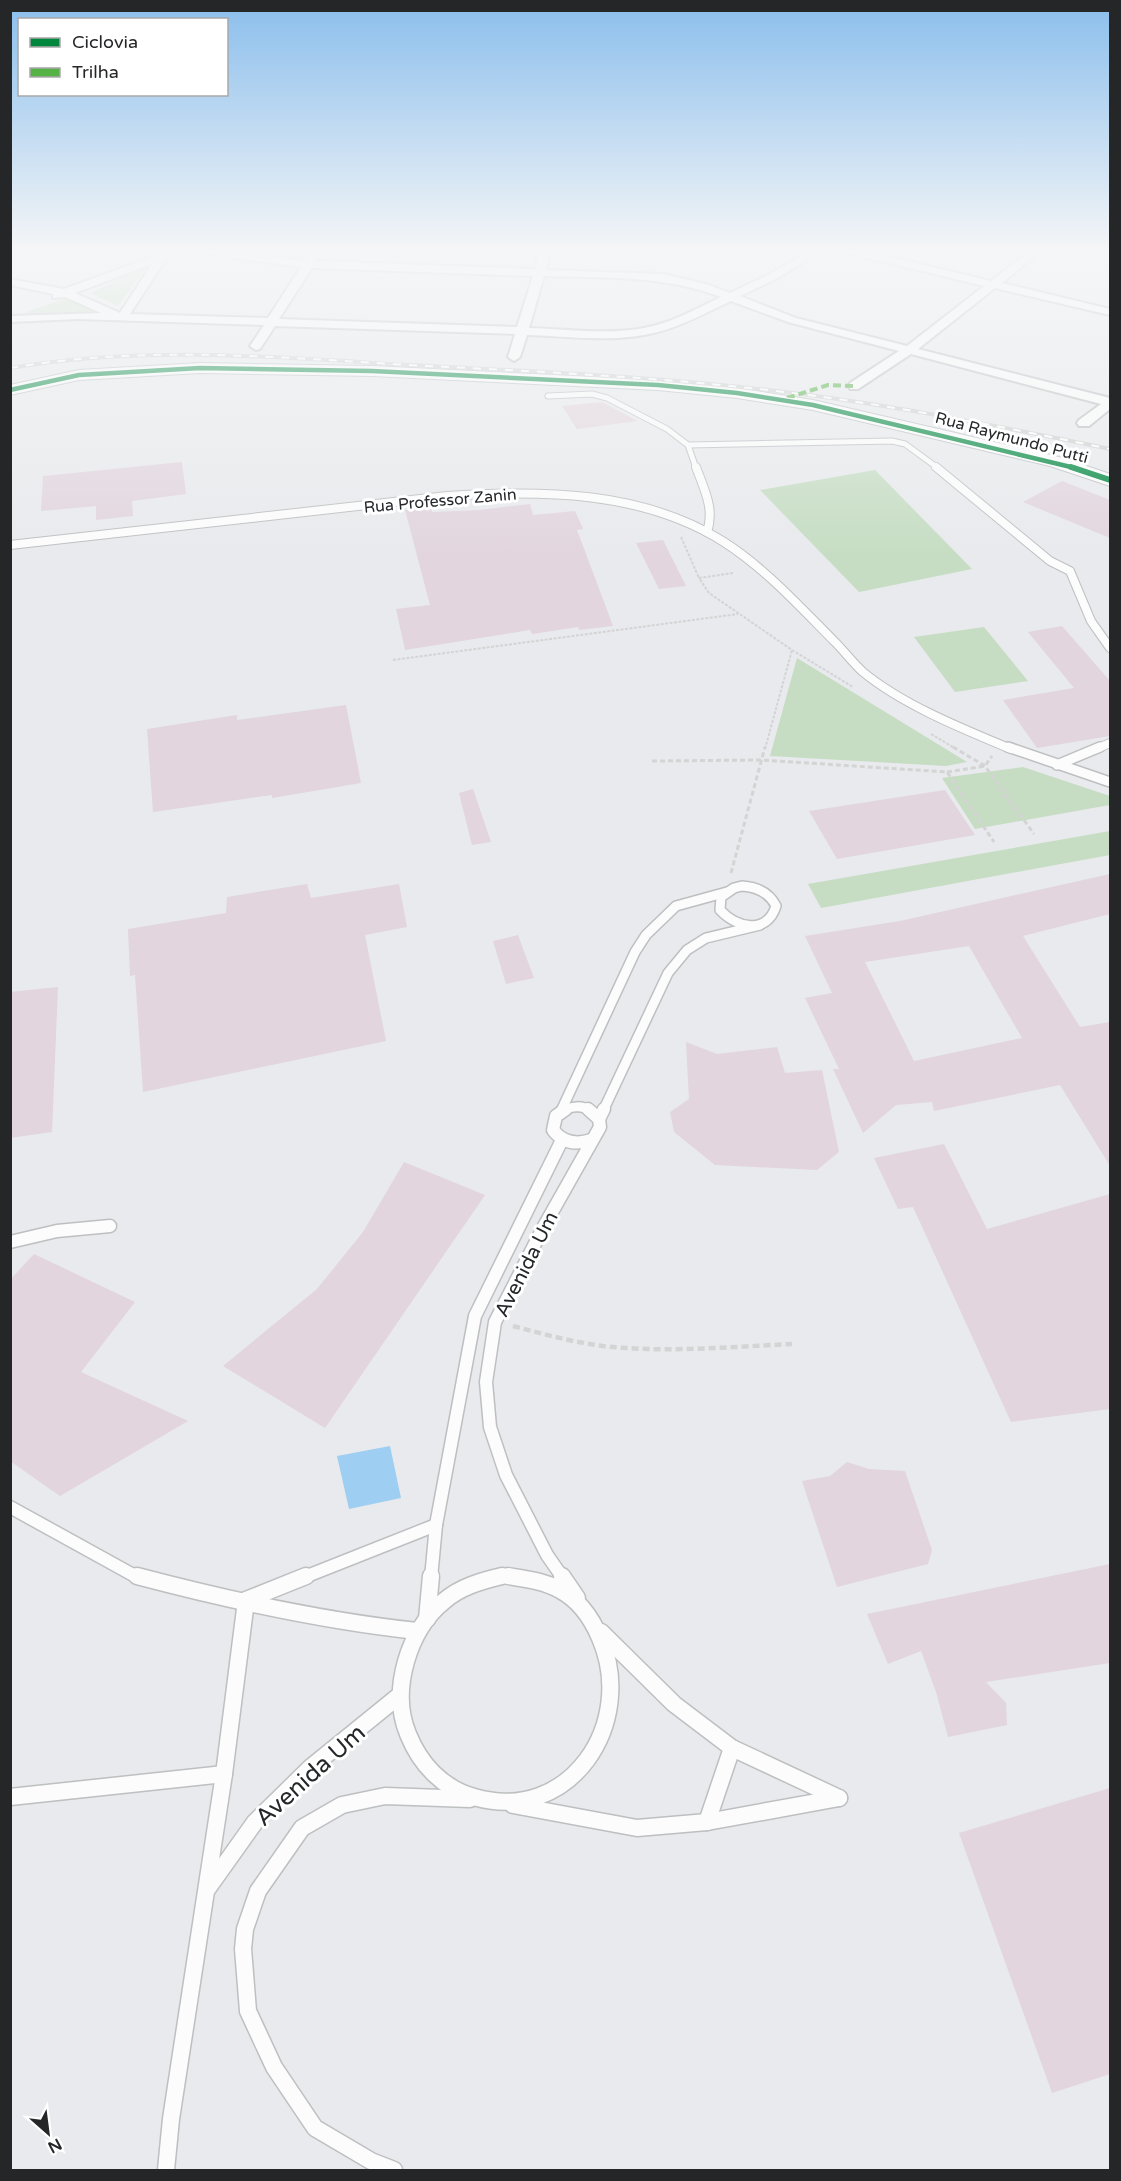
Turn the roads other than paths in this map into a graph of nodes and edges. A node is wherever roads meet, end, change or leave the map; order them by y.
1 (515, 353) edge
2 (905, 353) edge
3 (920, 353) edge
4 (514, 357) dead end
5 (854, 387) dead end
6 (10, 390) edge
7 (548, 396) dead end
8 (1110, 402) edge
9 (1084, 423) dead end
10 (688, 445) junction
11 (1110, 480) edge
12 (707, 532) junction
13 (10, 545) edge
14 (1110, 648) edge
15 (1110, 743) edge
16 (1057, 765) junction
17 (1110, 782) edge
18 (727, 892) junction
19 (760, 925) junction
20 (561, 1110) junction
21 (599, 1119) junction
22 (562, 1140) junction
23 (591, 1140) junction
24 (110, 1226) dead end
25 (10, 1242) edge
26 (10, 1508) edge
27 (436, 1526) junction
28 (246, 1601) junction
29 (593, 1624) junction
30 (422, 1625) junction
31 (400, 1695) junction
32 (732, 1748) junction
33 (224, 1774) junction
34 (10, 1797) edge
35 (474, 1799) junction
36 (507, 1804) junction
37 (707, 1822) junction
38 (206, 1891) junction
39 (166, 2170) edge
40 (394, 2170) edge

1 - 4 street
2 - 5 street
3 - 8 street
6 - 11 street, Rua Raymundo Putti
7 - 10 lane
8 - 9 street
10 - 12 lane
10 - 14 lane
12 - 13 lane, Rua Professor Zanin
12 - 16 lane, Rua Professor Zanin
15 - 16 lane
16 - 17 lane, Rua Professor Zanin
18 - 19 lane
18 - 19 lane
18 - 20 lane
19 - 21 lane
20 - 21 lane
20 - 22 lane
21 - 23 lane
22 - 23 lane
22 - 27 lane, Avenida Um
23 - 29 lane, Avenida Um
24 - 25 lane
26 - 28 lane
27 - 28 lane
27 - 30 lane, Avenida Um
28 - 30 lane
28 - 33 lane
29 - 30 lane
29 - 32 lane
29 - 36 lane
30 - 31 lane
31 - 35 lane
31 - 38 lane, Avenida Um
32 - 37 lane
32 - 37 lane
33 - 34 lane
33 - 38 lane
35 - 36 lane
35 - 40 lane
36 - 37 lane
38 - 39 lane

